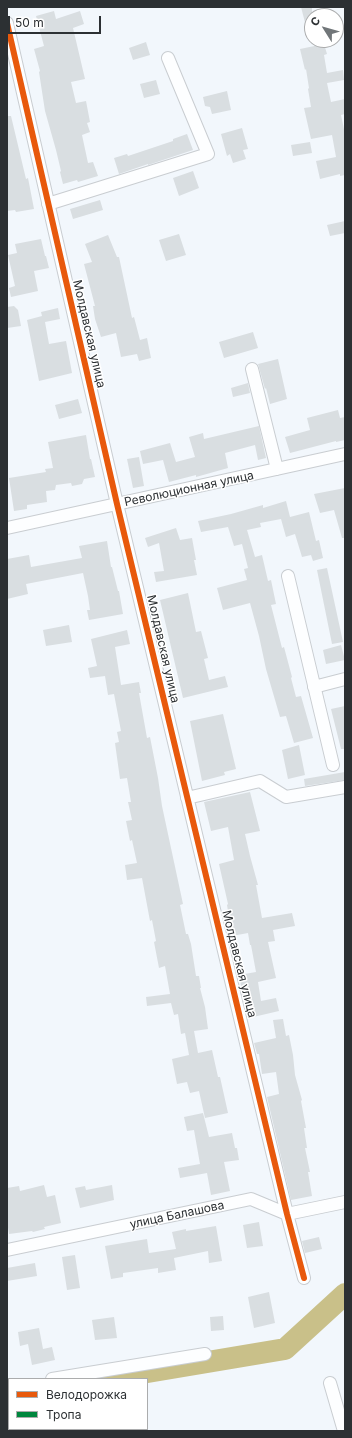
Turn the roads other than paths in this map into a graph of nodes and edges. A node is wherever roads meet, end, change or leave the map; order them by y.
1 (7, 23) edge
2 (168, 58) dead end
3 (48, 204) junction
4 (252, 369) dead end
5 (345, 454) edge
6 (277, 469) junction
7 (117, 504) junction
8 (7, 528) edge
9 (288, 576) dead end
10 (345, 679) edge
11 (314, 687) junction
12 (333, 765) dead end
13 (345, 787) edge
14 (188, 798) junction
15 (345, 1202) edge
16 (287, 1214) junction
17 (7, 1250) edge
18 (304, 1278) dead end
19 (205, 1354) dead end
20 (58, 1378) edge
21 (330, 1383) dead end
22 (344, 1431) edge

1 - 3 street, Молдавская улица
2 - 3 street
3 - 7 street, Молдавская улица
4 - 6 street
5 - 6 street, Революционная улица
6 - 7 street, Революционная улица
7 - 8 street, Революционная улица
7 - 14 street, Молдавская улица
9 - 11 street
10 - 11 street
11 - 12 street
13 - 14 street
14 - 16 street, Молдавская улица
15 - 16 street
16 - 17 street, улица Балашова
16 - 18 street, Молдавская улица
19 - 20 street
21 - 22 street

